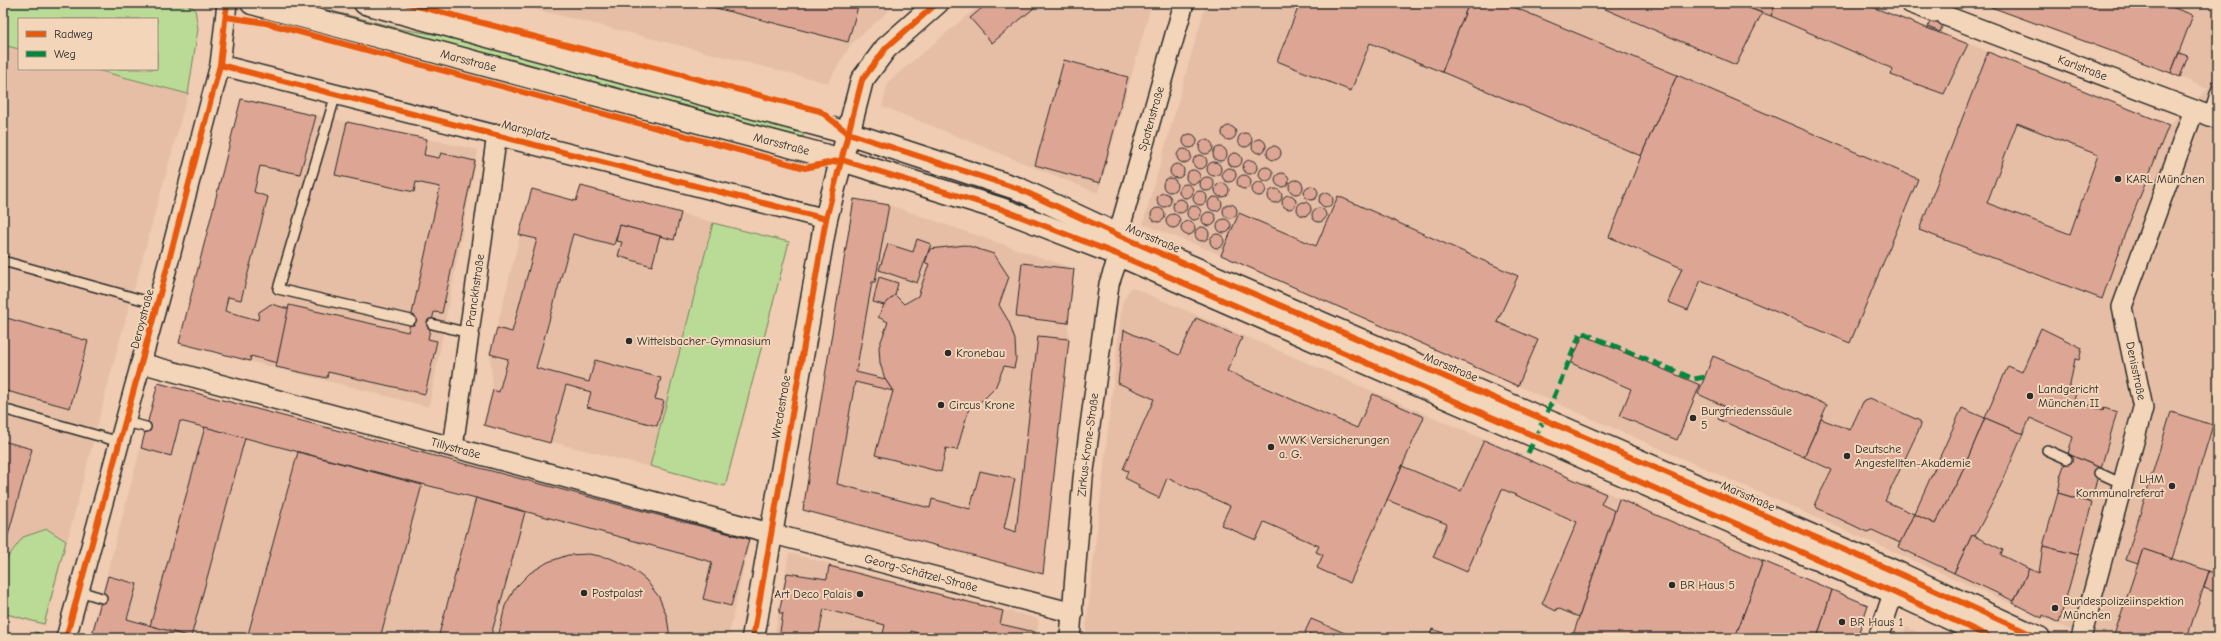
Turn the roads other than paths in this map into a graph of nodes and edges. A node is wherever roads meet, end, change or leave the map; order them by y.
1 (227, 3) edge
2 (252, 3) edge
3 (365, 3) edge
4 (937, 3) edge
5 (1184, 3) edge
6 (1910, 3) edge
7 (220, 65) junction
8 (2218, 85) edge
9 (336, 94) junction
10 (2207, 115) edge
11 (848, 133) junction
12 (497, 134) junction
13 (842, 160) junction
14 (826, 219) junction
15 (1118, 245) junction
16 (3, 261) edge
17 (157, 304) junction
18 (411, 320) dead end
19 (432, 324) dead end
20 (469, 333) junction
21 (142, 363) junction
22 (3, 409) edge
23 (126, 422) junction
24 (146, 427) dead end
25 (120, 442) junction
26 (2047, 450) dead end
27 (452, 454) junction
28 (2067, 459) dead end
29 (2099, 473) dead end
30 (2123, 484) junction
31 (770, 533) junction
32 (1897, 583) junction
33 (79, 591) junction
34 (102, 598) dead end
35 (1073, 613) junction
36 (66, 638) edge
37 (753, 638) edge
38 (1070, 638) edge
39 (1878, 638) edge
40 (1992, 638) edge
41 (2039, 638) edge
42 (2081, 638) edge

1 - 7 street, Deroystraße
2 - 13 main road, Marsstraße
3 - 11 main road, Marsstraße
4 - 11 main road, Wredestraße
5 - 15 street, Spatenstraße
6 - 10 street, Karlstraße
7 - 9 street, Marsplatz
7 - 17 street, Deroystraße
8 - 10 lane
9 - 12 street, Marsplatz
9 - 18 lane
10 - 30 street, Denisstraße
11 - 13 main road, Wredestraße
11 - 15 main road, Marsstraße
12 - 14 street, Marsplatz
12 - 20 street, Pranckhstraße
13 - 14 main road, Wredestraße
13 - 15 main road, Marsstraße
14 - 31 main road, Wredestraße
15 - 32 main road, Marsstraße
15 - 35 street, Zirkus-Krone-Straße
16 - 17 lane
17 - 21 street, Deroystraße
19 - 20 lane
20 - 27 street, Pranckhstraße
21 - 23 street, Deroystraße
21 - 27 street, Tillystraße
22 - 25 lane
23 - 24 lane
23 - 25 street, Deroystraße
25 - 33 street, Deroystraße
26 - 28 lane
27 - 31 street, Tillystraße
29 - 30 lane
30 - 42 street, Denisstraße
31 - 35 street, Georg-Schätzel-Straße
31 - 37 main road, Wredestraße
32 - 39 street
32 - 40 main road, Marsstraße
32 - 41 main road, Marsstraße
33 - 34 lane
33 - 36 street, Deroystraße
35 - 38 street, Zirkus-Krone-Straße

